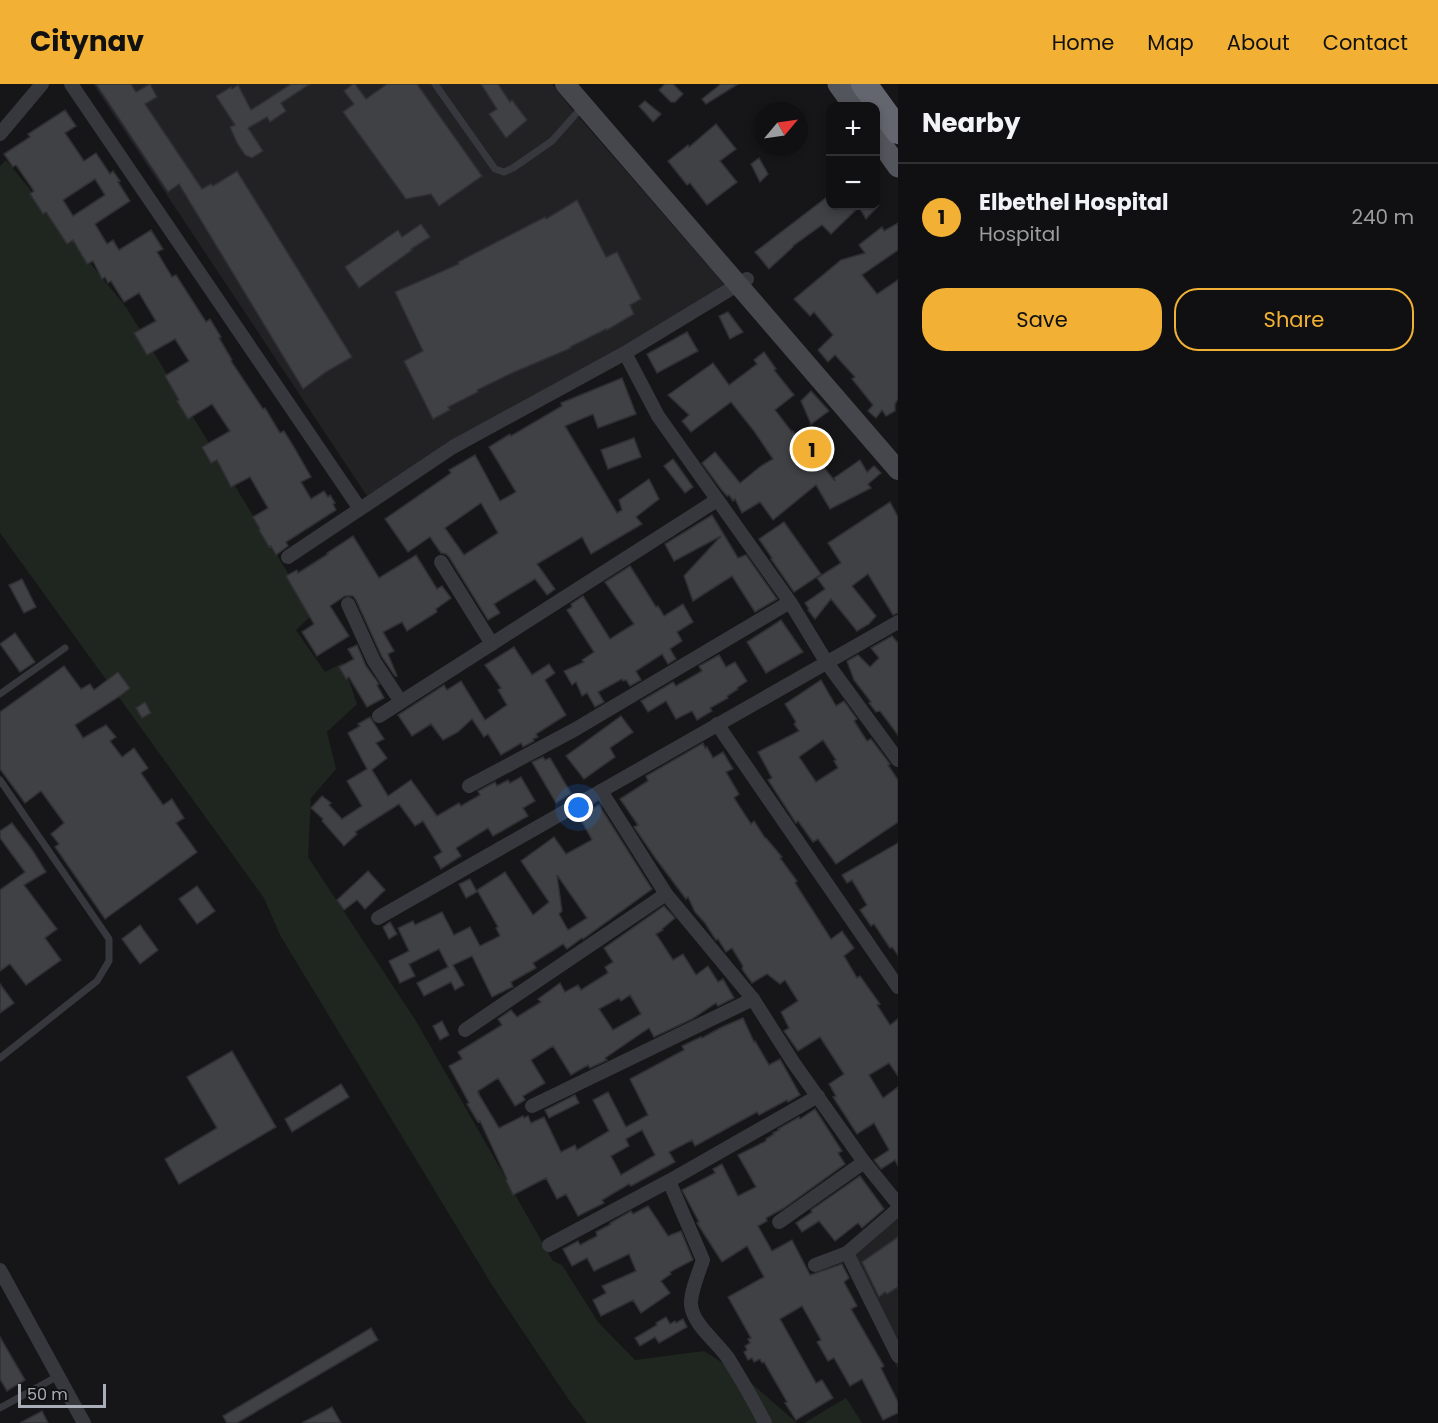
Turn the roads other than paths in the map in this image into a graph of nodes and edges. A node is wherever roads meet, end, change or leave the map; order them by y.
1 (71, 84) edge
2 (435, 84) edge
3 (565, 84) edge
4 (579, 84) edge
5 (838, 84) edge
6 (864, 84) edge
7 (39, 85) edge
8 (851, 102) edge
9 (584, 106) junction
10 (898, 131) edge
11 (0, 134) edge
12 (880, 142) edge
13 (898, 167) edge
14 (743, 281) junction
15 (625, 353) junction
16 (898, 457) edge
17 (898, 470) edge
18 (717, 500) junction
19 (360, 509) junction
20 (288, 557) dead end
21 (441, 562) dead end
22 (790, 602) junction
23 (348, 604) dead end
24 (898, 622) edge
25 (492, 644) junction
26 (65, 648) dead end
27 (827, 663) junction
28 (0, 694) edge
29 (401, 702) junction
30 (379, 716) dead end
31 (717, 724) junction
32 (898, 760) edge
33 (0, 780) edge
34 (469, 786) dead end
35 (601, 792) junction
36 (666, 894) junction
37 (378, 918) dead end
38 (898, 987) edge
39 (753, 999) junction
40 (465, 1030) dead end
41 (0, 1058) edge
42 (818, 1096) junction
43 (532, 1106) dead end
44 (864, 1162) junction
45 (669, 1181) junction
46 (898, 1207) edge
47 (779, 1222) dead end
48 (549, 1245) dead end
49 (847, 1253) junction
50 (815, 1265) dead end
51 (0, 1270) edge
52 (898, 1356) edge
53 (59, 1376) junction
54 (0, 1408) edge
55 (84, 1423) edge
56 (765, 1423) edge

1 - 19 street
2 - 9 lane
3 - 9 main road
4 - 14 main road
5 - 8 main road
6 - 10 highway
7 - 11 street
9 - 14 main road
12 - 13 main road
14 - 15 street
14 - 16 main road
14 - 17 main road
15 - 18 street
15 - 19 street
18 - 22 street
18 - 25 street
19 - 20 street
21 - 25 street
22 - 27 street
22 - 34 street
23 - 29 street
24 - 27 street
25 - 29 street
26 - 28 lane
27 - 31 street
27 - 32 street
29 - 30 street
31 - 35 street
31 - 38 street
33 - 41 lane
35 - 36 street
35 - 37 street
36 - 39 street
36 - 40 street
39 - 42 street
39 - 43 street
42 - 44 street
42 - 45 street
44 - 46 street
44 - 47 street
45 - 48 street
45 - 56 street
46 - 49 street
49 - 50 street
49 - 52 street
51 - 53 street
53 - 54 lane
53 - 55 street

